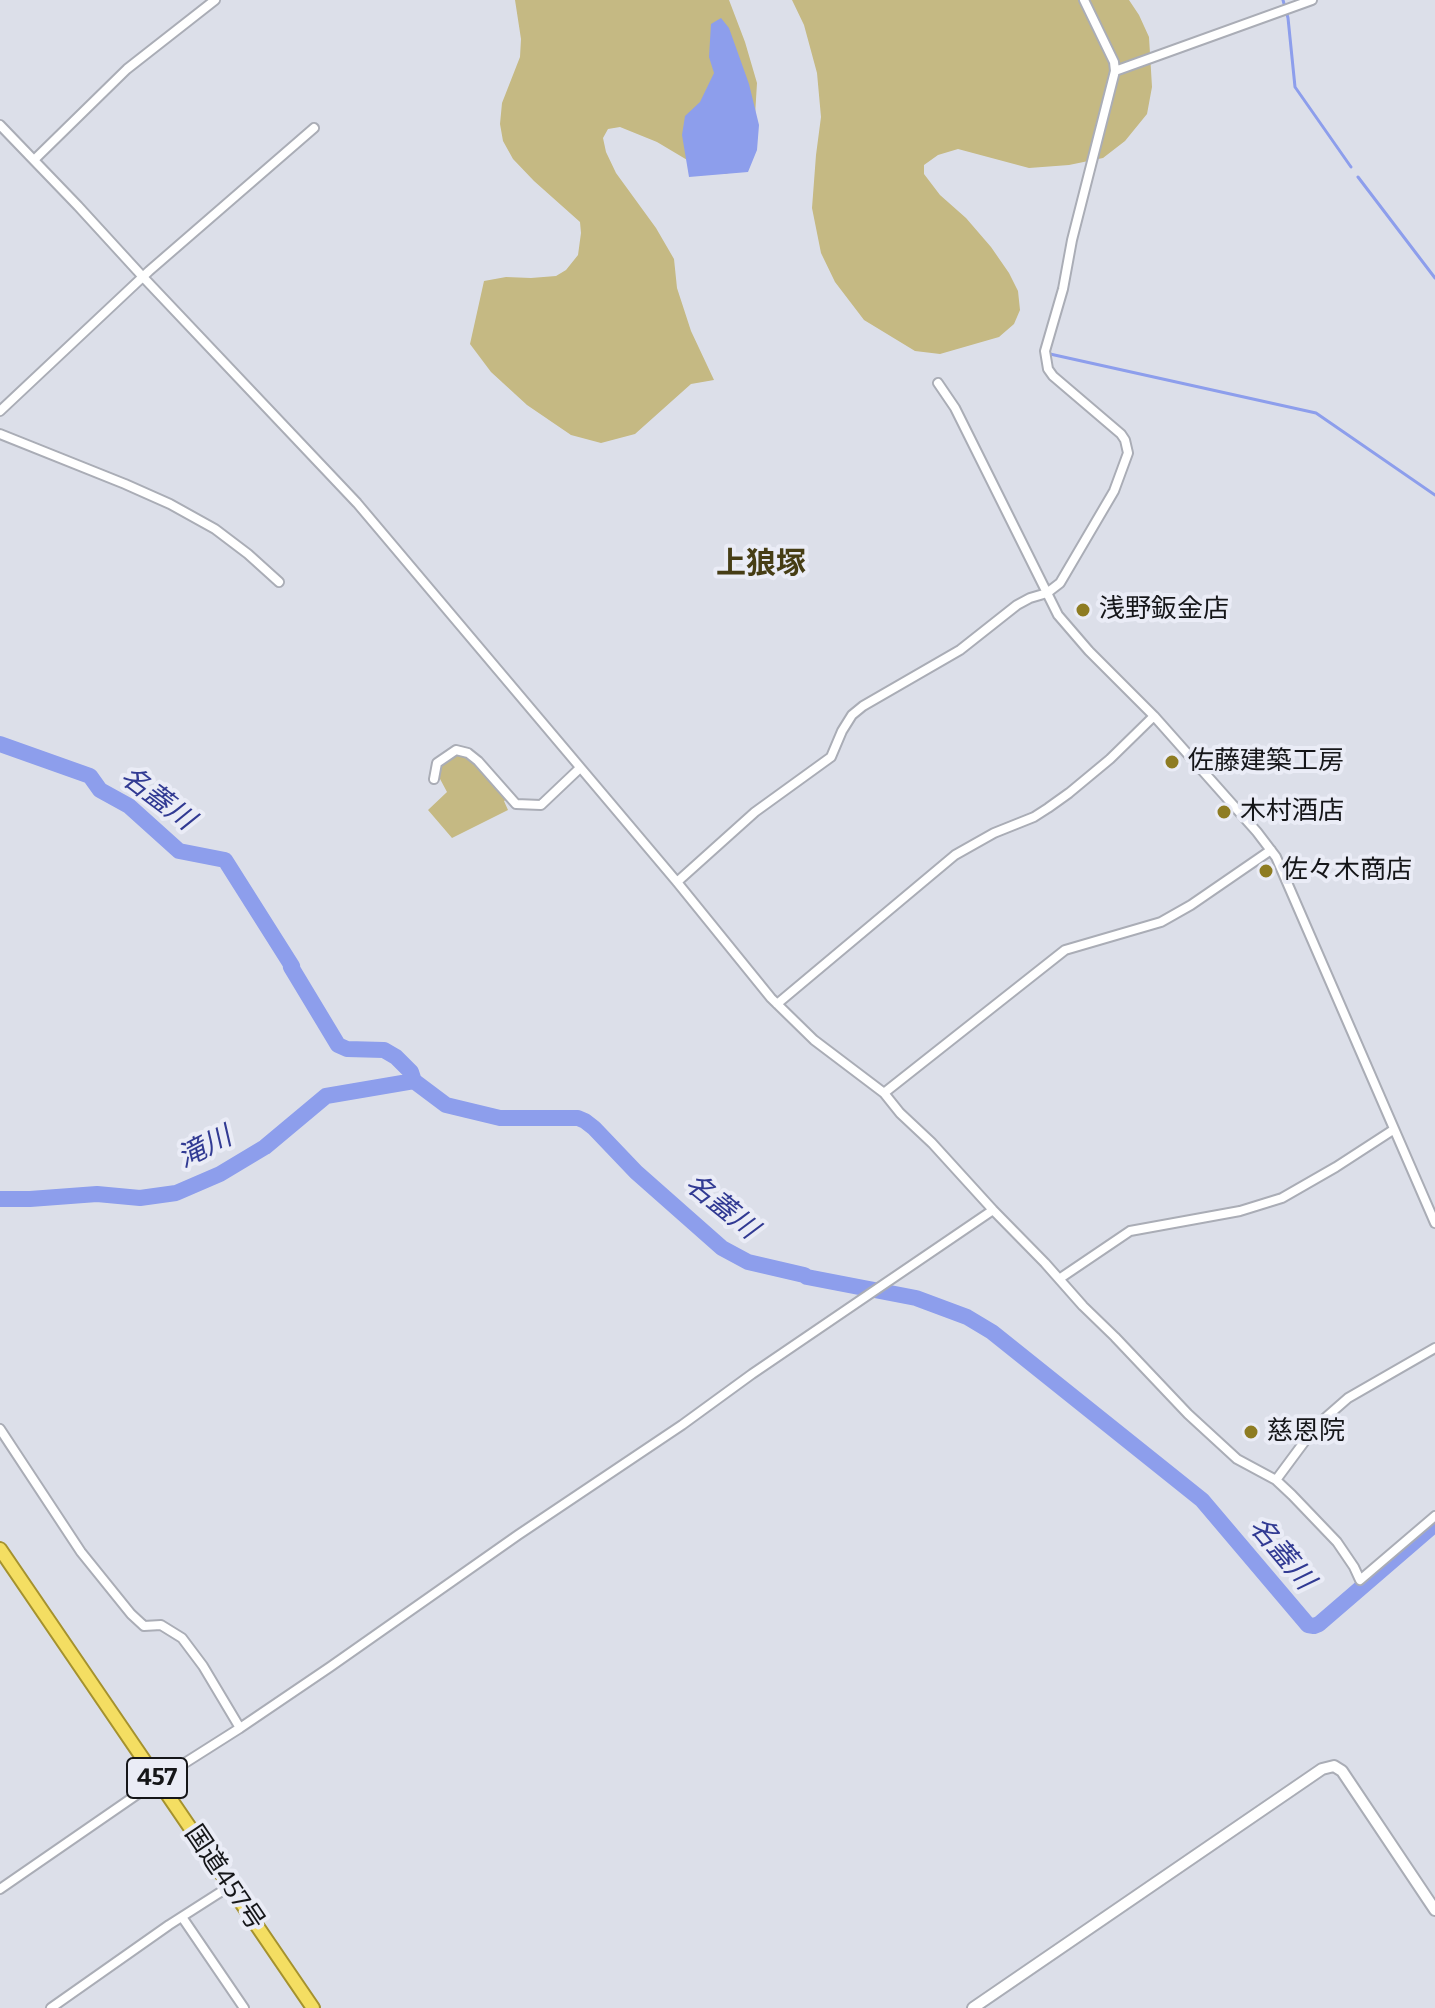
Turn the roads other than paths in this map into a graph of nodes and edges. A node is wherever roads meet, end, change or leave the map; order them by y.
1 (215, 0) edge
2 (1084, 0) edge
3 (1312, 0) edge
4 (1115, 71) junction
5 (0, 125) edge
6 (314, 128) dead end
7 (34, 160) junction
8 (143, 277) junction
9 (938, 383) dead end
10 (0, 411) edge
11 (0, 434) edge
12 (279, 582) dead end
13 (1047, 593) junction
14 (1154, 716) junction
15 (580, 768) junction
16 (434, 779) dead end
17 (1271, 850) junction
18 (677, 882) junction
19 (777, 1004) junction
20 (884, 1093) junction
21 (1393, 1130) junction
22 (993, 1210) junction
23 (1435, 1223) edge
24 (1059, 1279) junction
25 (1435, 1348) edge
26 (0, 1429) edge
27 (1276, 1480) junction
28 (1435, 1516) edge
29 (0, 1549) edge
30 (240, 1728) junction
31 (158, 1780) junction
32 (230, 1886) junction
33 (0, 1889) edge
34 (1435, 1910) edge
35 (182, 1917) junction
36 (51, 2008) edge
37 (244, 2008) edge
38 (313, 2008) edge
39 (973, 2008) edge

1 - 7 street
2 - 4 street
3 - 4 street
4 - 13 street
5 - 7 street
6 - 8 street
7 - 8 street
8 - 10 street
8 - 15 street
9 - 13 street
11 - 12 street
13 - 14 street
13 - 18 street
14 - 17 street
14 - 19 street
15 - 16 street
15 - 18 street
17 - 20 street
17 - 21 street
18 - 19 street
19 - 20 street
20 - 22 street
21 - 23 street
21 - 24 street
22 - 24 street
22 - 30 street
24 - 27 street
25 - 27 street
26 - 30 street
27 - 28 street
29 - 31 highway, 国道457号 / 457
30 - 31 street
31 - 32 highway, 国道457号 / 457
31 - 33 street
32 - 35 street
32 - 38 highway, 国道457号 / 457
34 - 39 street
35 - 36 street
35 - 37 street

